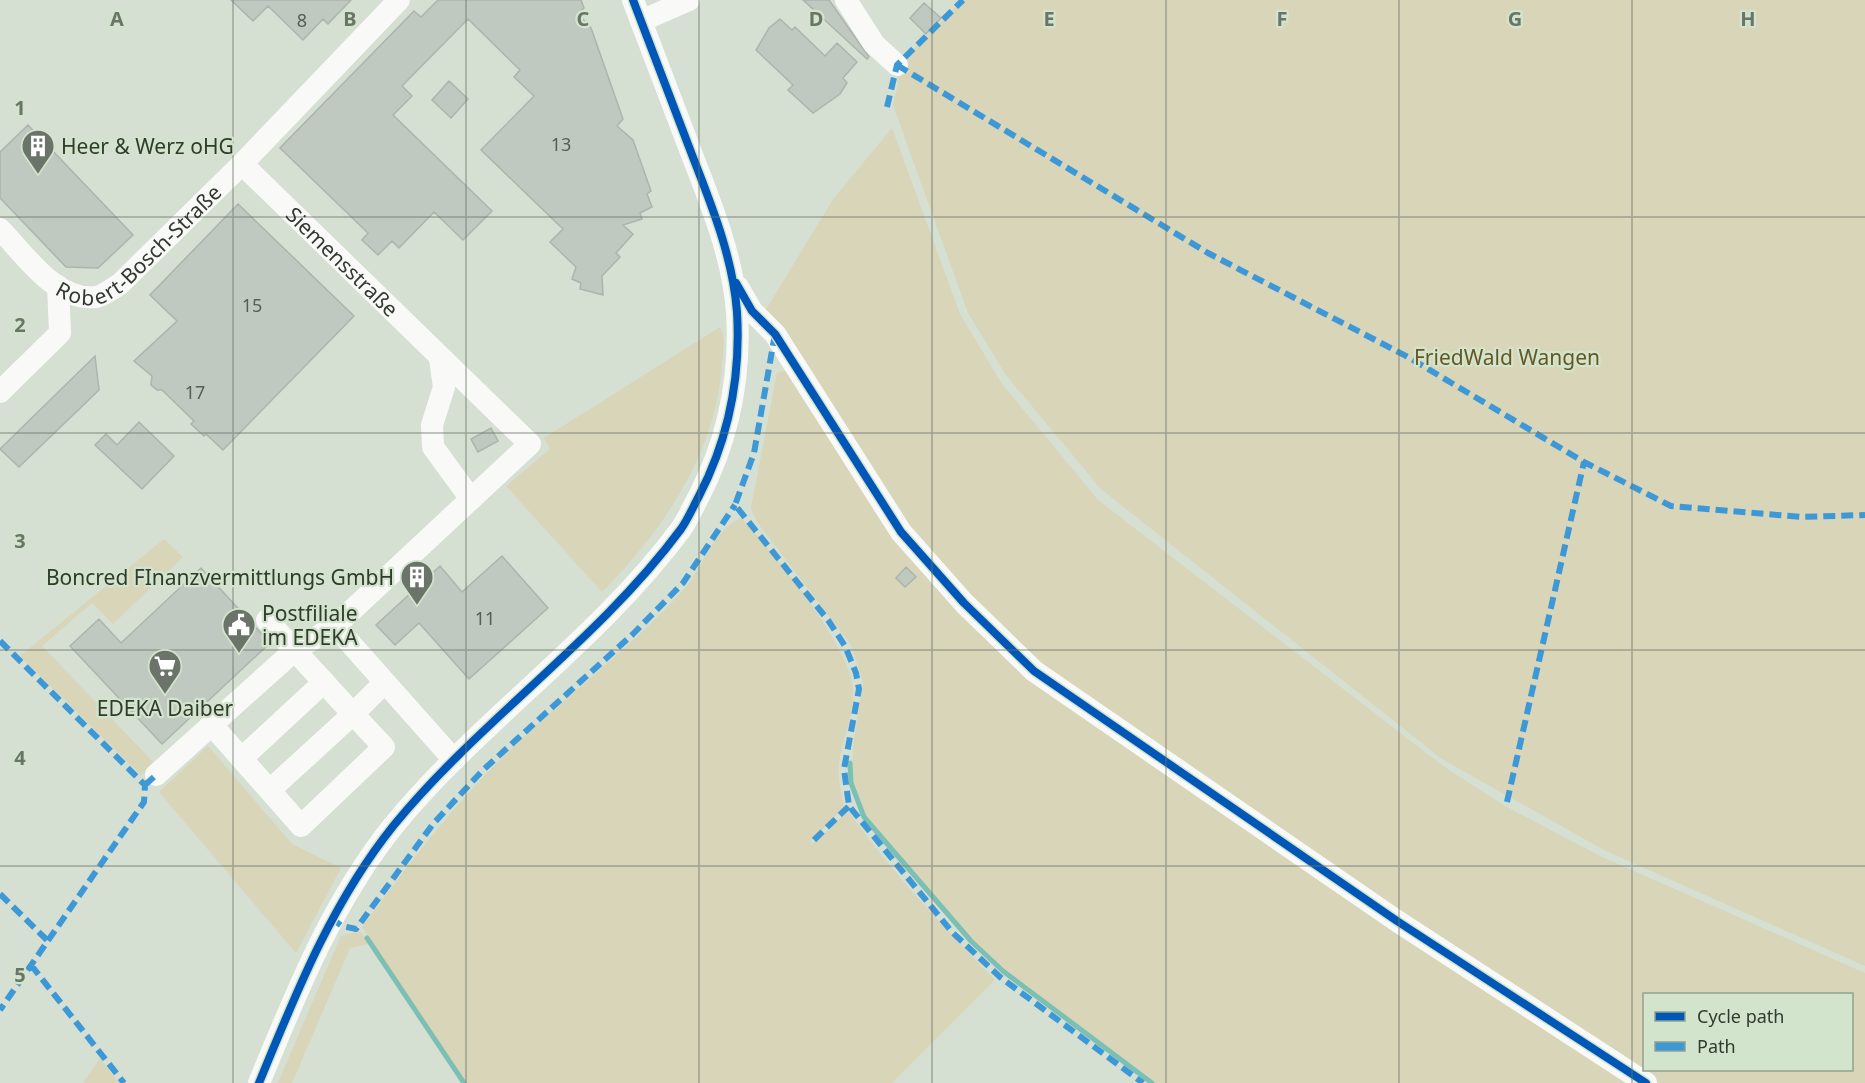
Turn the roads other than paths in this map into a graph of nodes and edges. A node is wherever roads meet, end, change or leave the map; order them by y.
1 (399, 0) edge
2 (633, 0) edge
3 (689, 0) edge
4 (846, 0) edge
5 (641, 21) junction
6 (897, 65) dead end
7 (242, 164) junction
8 (0, 229) edge
9 (733, 278) junction
10 (58, 286) junction
11 (440, 359) junction
12 (0, 392) edge
13 (471, 499) junction
14 (267, 620) dead end
15 (335, 626) junction
16 (295, 650) junction
17 (324, 682) junction
18 (384, 683) junction
19 (353, 714) junction
20 (211, 724) junction
21 (242, 758) junction
22 (454, 760) junction
23 (156, 775) dead end
24 (270, 790) junction
25 (259, 1083) edge
26 (1646, 1083) edge

1 - 7 street, Robert-Bosch-Straße
2 - 5 street
3 - 5 street
4 - 6 street
5 - 9 street
7 - 10 street, Robert-Bosch-Straße
7 - 11 street, Siemensstraße
8 - 10 street, Robert-Bosch-Straße
9 - 22 street
9 - 26 street
10 - 12 street
11 - 13 street
11 - 13 street, Siemensstraße
13 - 15 street, Siemensstraße
14 - 16 street
15 - 16 street, Siemensstraße
15 - 18 street
16 - 17 street
16 - 20 street, Siemensstraße
17 - 19 street
17 - 21 street
18 - 19 street
18 - 22 street
19 - 24 street
19 - 24 street
20 - 21 street
20 - 23 street, Siemensstraße
21 - 24 street
22 - 25 street

